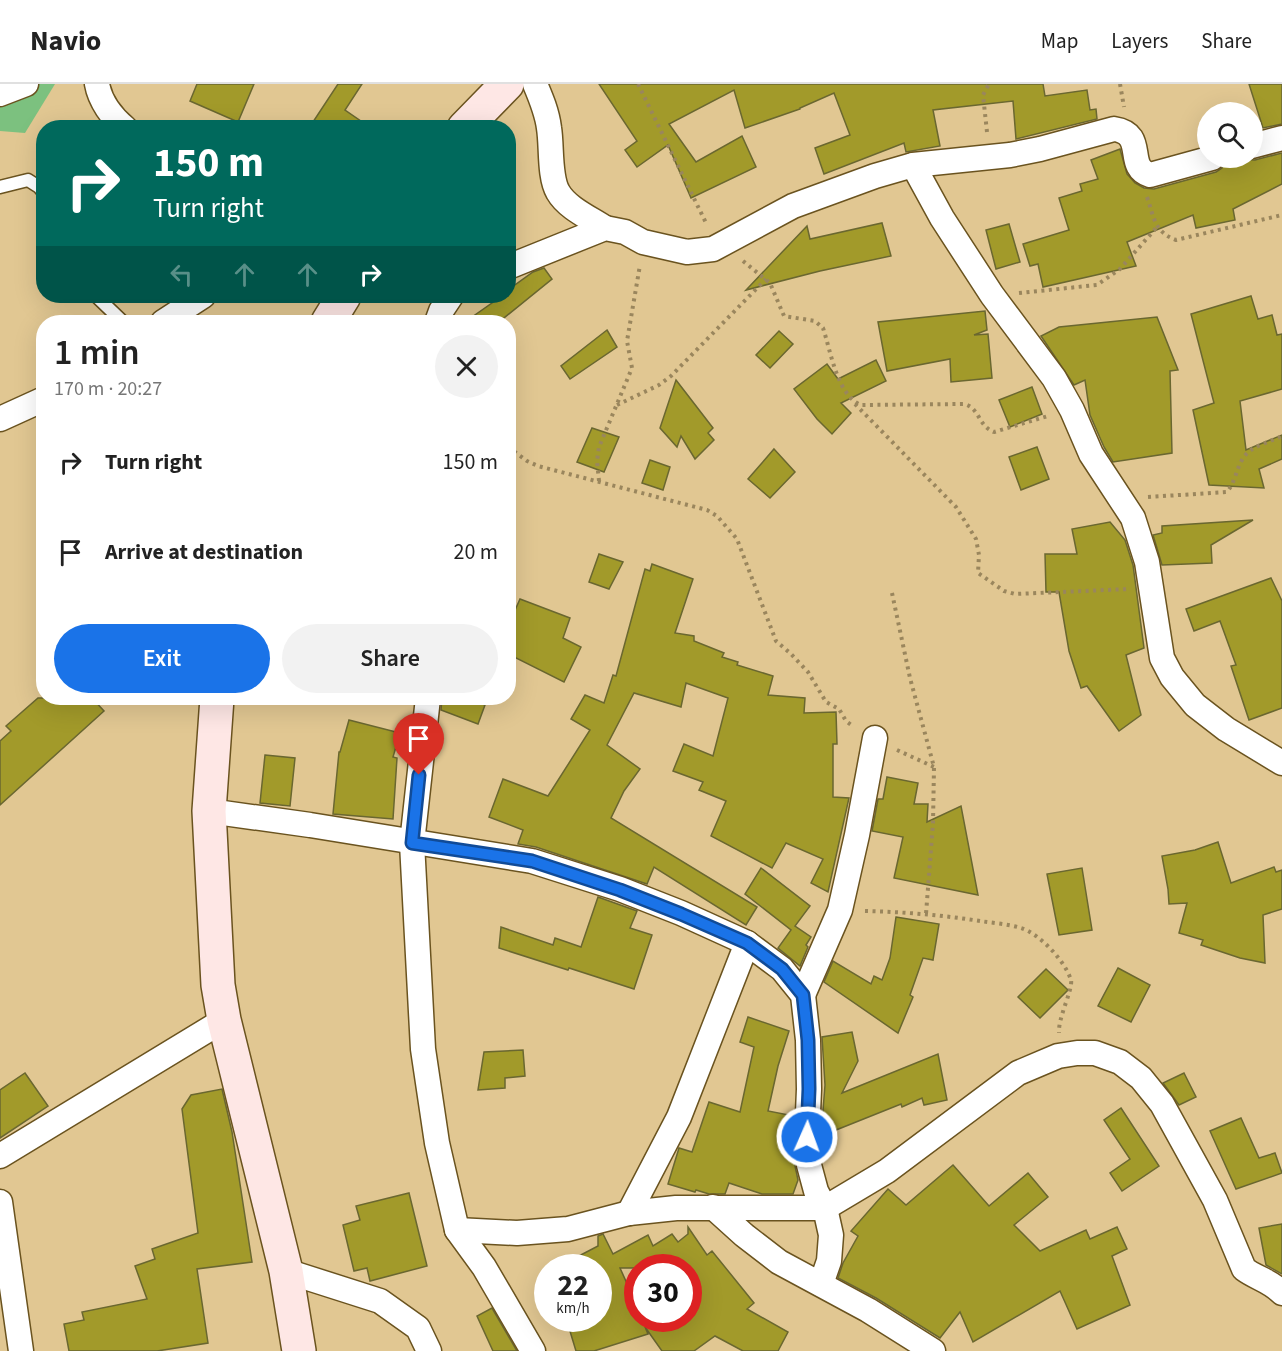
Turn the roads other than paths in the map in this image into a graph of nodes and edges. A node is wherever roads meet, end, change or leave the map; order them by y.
1 (26, 84) edge
2 (507, 84) edge
3 (535, 84) edge
4 (93, 87) edge
5 (0, 94) edge
6 (117, 120) edge
7 (472, 120) edge
8 (1282, 138) edge
9 (1263, 143) edge
10 (1197, 162) edge
11 (914, 165) junction
12 (36, 185) edge
13 (0, 187) edge
14 (605, 228) junction
15 (516, 264) edge
16 (103, 303) edge
17 (192, 303) edge
18 (116, 315) edge
19 (174, 315) edge
20 (36, 403) edge
21 (0, 419) edge
22 (217, 705) edge
23 (427, 705) edge
24 (875, 738) road end
25 (1282, 763) edge
26 (209, 811) junction
27 (412, 843) junction
28 (747, 943) junction
29 (803, 995) junction
30 (224, 1020) junction
31 (0, 1156) edge
32 (0, 1202) edge
33 (713, 1207) junction
34 (825, 1208) junction
35 (629, 1213) junction
36 (457, 1230) junction
37 (286, 1271) junction
38 (821, 1284) junction
39 (1282, 1293) edge
40 (21, 1351) edge
41 (299, 1351) edge
42 (429, 1351) edge
43 (533, 1351) edge
44 (933, 1351) edge

1 - 5 street
2 - 7 street
3 - 14 street
4 - 6 street
8 - 9 street
10 - 11 street
11 - 14 street
11 - 25 street
12 - 13 lane
14 - 15 street
16 - 18 lane
17 - 19 street
20 - 21 street
22 - 26 street
23 - 27 street
24 - 29 street
26 - 27 street
26 - 30 street
27 - 28 street
27 - 36 street
28 - 29 street
28 - 35 street
29 - 34 street
30 - 31 street
30 - 37 street
32 - 40 street
33 - 34 street
33 - 35 street
33 - 38 street
34 - 38 street
34 - 39 street
35 - 36 street
36 - 43 street
37 - 41 street
37 - 42 street
38 - 44 street

